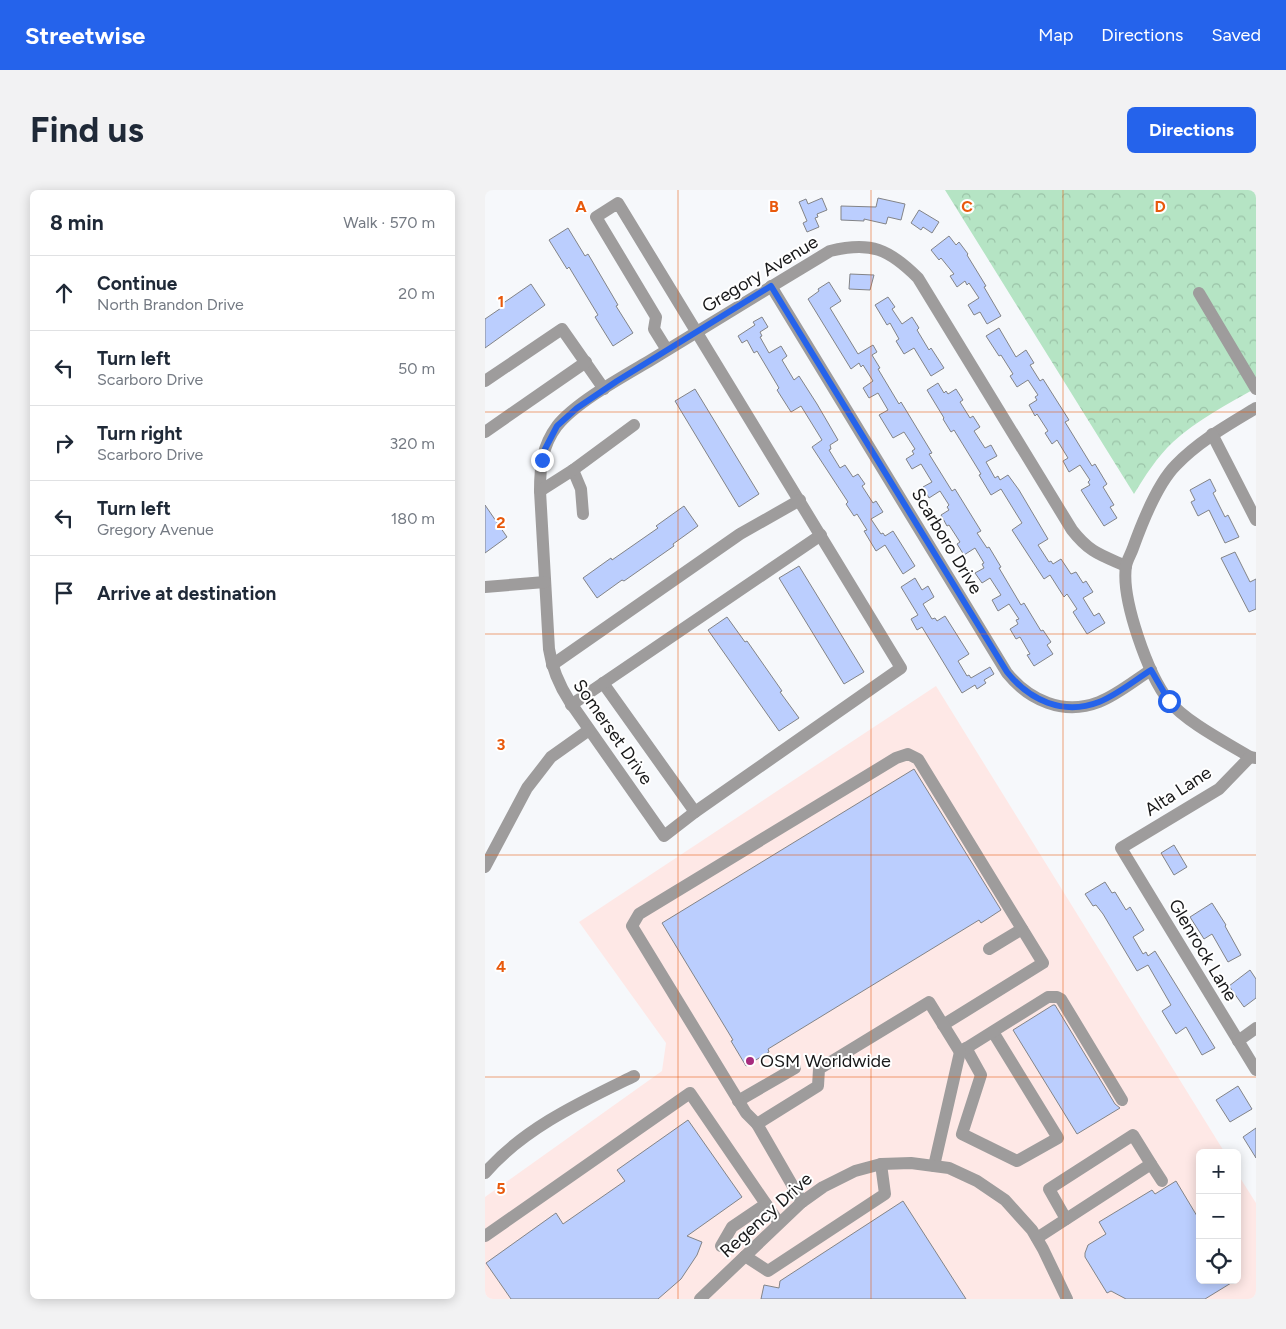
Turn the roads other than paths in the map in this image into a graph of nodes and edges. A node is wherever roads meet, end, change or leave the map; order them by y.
1 (771, 286) junction
2 (1199, 293) dead end
3 (697, 332) junction
4 (667, 350) junction
5 (586, 362) junction
6 (485, 381) edge
7 (604, 389) junction
8 (1256, 389) edge
9 (1256, 408) edge
10 (634, 425) dead end
11 (485, 432) edge
12 (1212, 434) junction
13 (573, 470) junction
14 (541, 491) junction
15 (800, 500) junction
16 (583, 514) dead end
17 (1256, 520) edge
18 (821, 535) junction
19 (1126, 566) junction
20 (545, 582) junction
21 (485, 587) edge
22 (552, 665) junction
23 (1151, 670) junction
24 (603, 683) junction
25 (571, 705) junction
26 (589, 730) junction
27 (1253, 758) edge
28 (695, 812) junction
29 (1121, 848) joint
30 (485, 867) edge
31 (1022, 929) junction
32 (989, 949) dead end
33 (943, 1025) junction
34 (1256, 1028) edge
35 (993, 1032) junction
36 (1238, 1041) junction
37 (963, 1050) junction
38 (795, 1068) dead end
39 (1256, 1070) edge
40 (634, 1076) dead end
41 (1122, 1100) dead end
42 (739, 1101) junction
43 (757, 1124) junction
44 (881, 1164) junction
45 (1151, 1164) junction
46 (934, 1166) junction
47 (485, 1174) edge
48 (1162, 1181) dead end
49 (802, 1202) junction
50 (766, 1204) junction
51 (1066, 1219) junction
52 (779, 1224) junction
53 (485, 1236) edge
54 (1037, 1238) junction
55 (721, 1246) dead end
56 (745, 1256) junction
57 (700, 1299) edge
58 (1067, 1299) edge

1 - 3 street, Gregory Avenue
1 - 19 street, Gregory Avenue
1 - 23 street, Scarboro Drive
2 - 8 street
3 - 4 street, Gregory Avenue
3 - 4 street
3 - 15 street
4 - 7 street, Gregory Avenue
5 - 6 street
5 - 7 street
5 - 11 street
7 - 14 street, Gregory Avenue
9 - 12 street
10 - 13 street
12 - 17 street
12 - 19 street
13 - 14 street
13 - 16 street
14 - 20 street, Gregory Avenue
15 - 18 street
15 - 22 street
18 - 24 street
18 - 28 street
19 - 23 street
20 - 21 street
20 - 22 street, Somerset Drive
22 - 25 street, Somerset Drive
23 - 27 street
24 - 25 street
24 - 28 street
25 - 26 street, Somerset Drive
26 - 28 street, Somerset Drive
26 - 30 street
27 - 29 street, Alta Lane
29 - 36 street, Glenrock Lane
31 - 32 street
31 - 33 street
31 - 42 street
33 - 37 street
33 - 43 street
34 - 36 street
35 - 37 street
35 - 37 street
35 - 41 street
36 - 39 street, Glenrock Lane
37 - 46 street
38 - 42 street
40 - 47 street
42 - 43 street
43 - 49 street
44 - 46 street, Regency Drive
44 - 49 street, Regency Drive
44 - 56 street
45 - 48 street
45 - 51 street
45 - 51 street
46 - 54 street, Regency Drive
49 - 52 street, Regency Drive
50 - 52 street
50 - 53 street
50 - 55 street
51 - 54 street
52 - 56 street, Regency Drive
54 - 58 street, Regency Drive
56 - 57 street, Regency Drive

